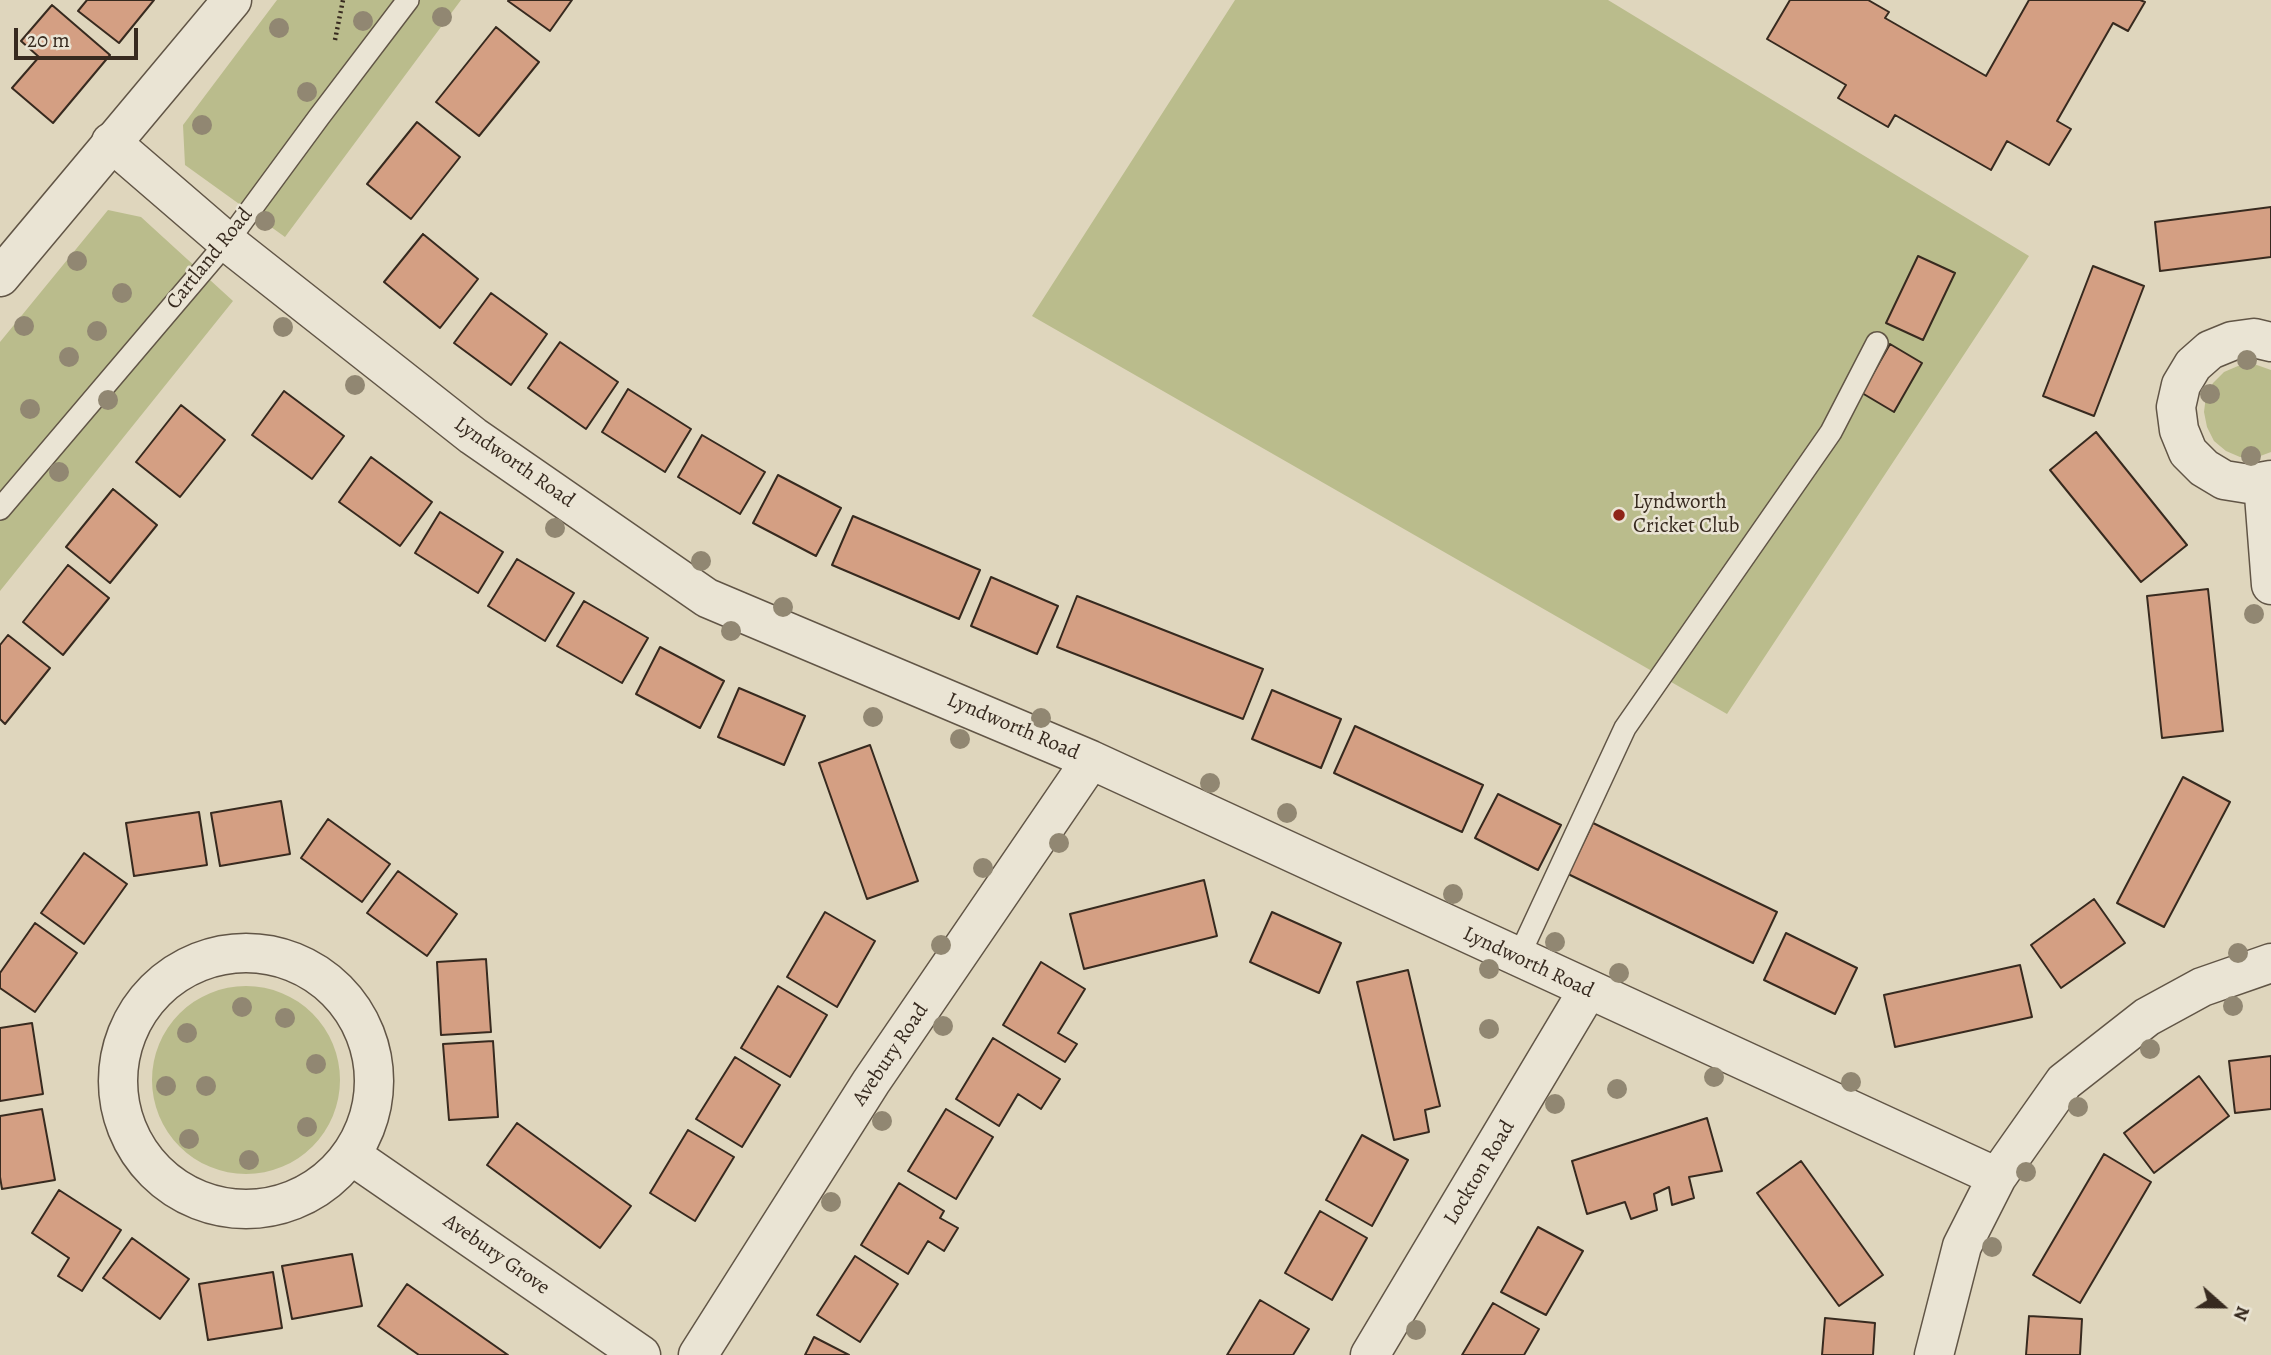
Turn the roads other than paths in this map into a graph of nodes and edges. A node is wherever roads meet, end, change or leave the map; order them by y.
1 (232, 0) edge
2 (408, 0) edge
3 (111, 142) junction
4 (227, 242) junction
5 (0, 276) edge
6 (1877, 342) dead end
7 (2271, 342) edge
8 (2267, 481) edge
9 (0, 509) edge
10 (2271, 585) edge
11 (1091, 760) junction
12 (1518, 958) junction
13 (2271, 964) edge
14 (1588, 990) junction
15 (352, 1155) junction
16 (1997, 1177) junction
17 (641, 1355) edge
18 (698, 1355) edge
19 (1370, 1355) edge
20 (1934, 1355) edge

1 - 3 street
2 - 4 lane, Cartland Road
3 - 4 street, Lyndworth Road
3 - 5 street
4 - 9 lane, Cartland Road
4 - 11 street, Lyndworth Road
6 - 12 lane
7 - 8 street
8 - 10 street
11 - 12 street, Lyndworth Road
11 - 18 street, Avebury Road
12 - 14 street, Lyndworth Road
13 - 16 street
14 - 16 street, Lyndworth Road
14 - 19 street, Lockton Road
15 - 15 street
15 - 17 street, Avebury Grove
16 - 20 street

